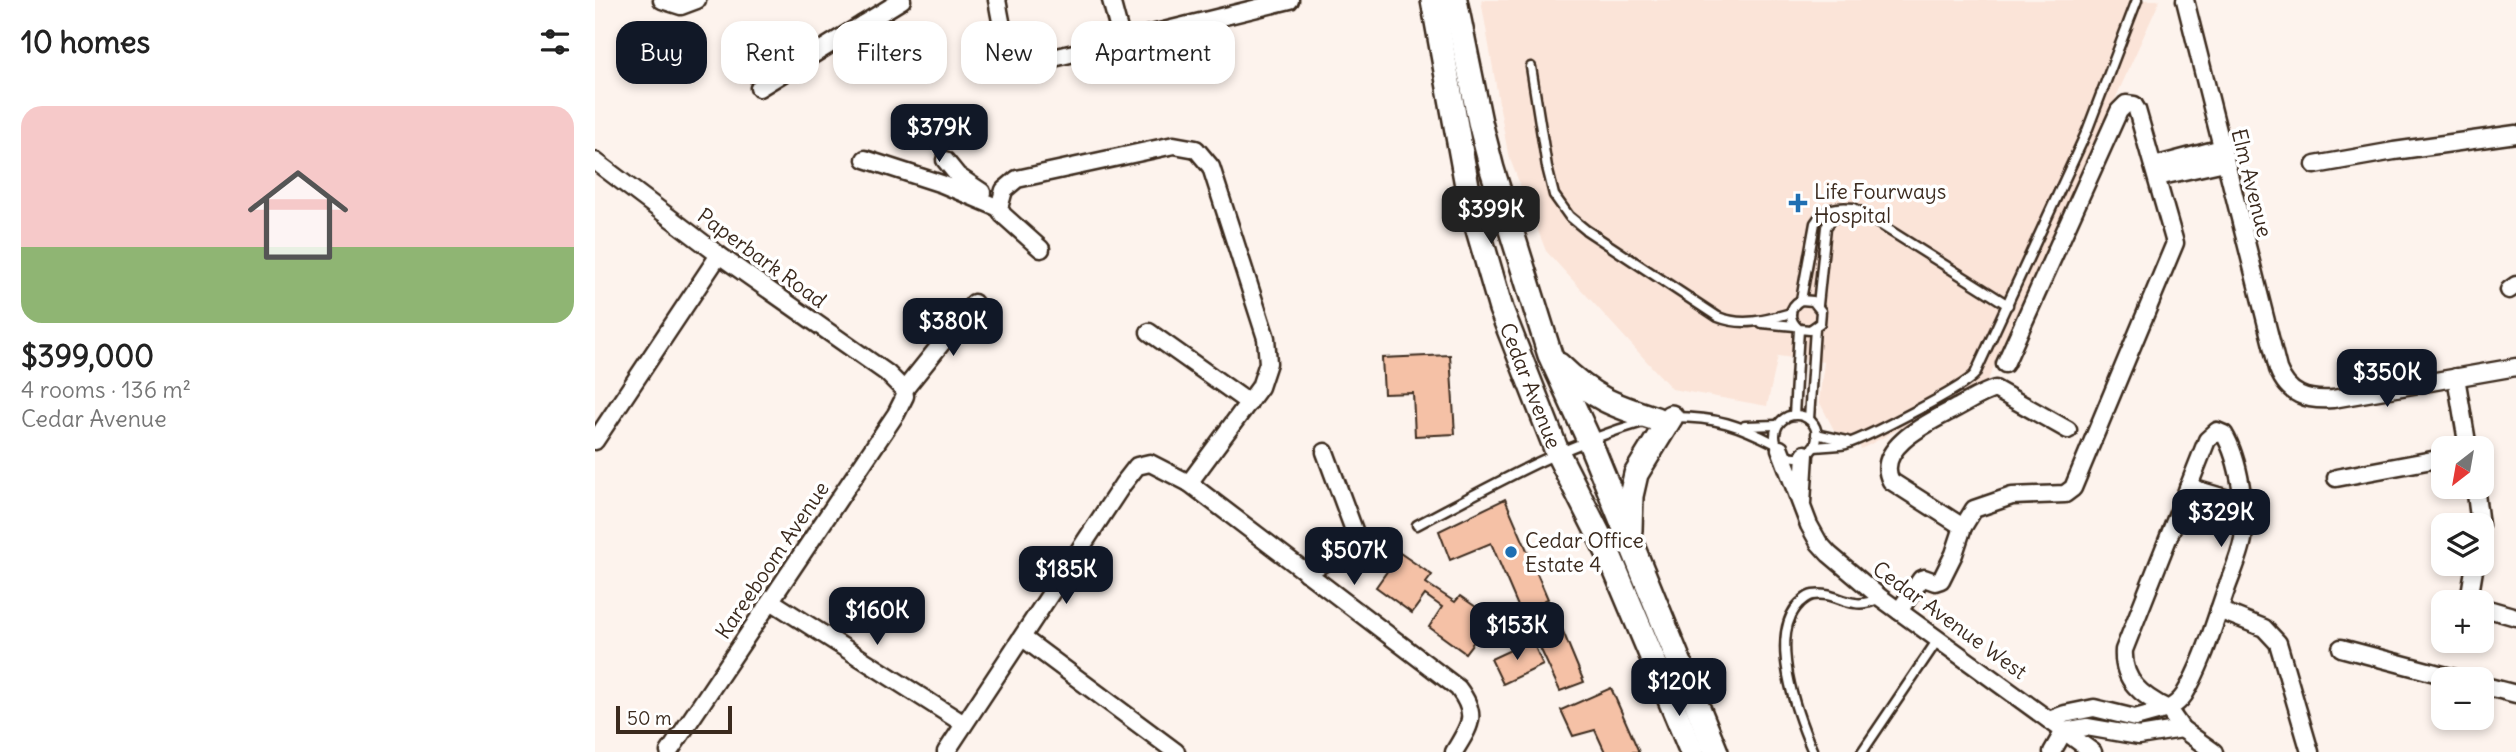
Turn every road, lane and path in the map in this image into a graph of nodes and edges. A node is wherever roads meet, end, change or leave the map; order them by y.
1 (662, 0) edge
2 (697, 0) edge
3 (902, 0) edge
4 (997, 0) edge
5 (1111, 0) edge
6 (1290, 0) edge
7 (1433, 0) edge
8 (1455, 0) edge
9 (2137, 0) edge
10 (2185, 0) edge
11 (868, 21) edge
12 (1117, 21) edge
13 (1204, 21) edge
14 (833, 42) edge
15 (1071, 55) edge
16 (1531, 67) dead end
17 (759, 88) dead end
18 (2516, 134) edge
19 (2224, 155) junction
20 (865, 159) dead end
21 (946, 160) dead end
22 (595, 161) edge
23 (2315, 165) dead end
24 (2155, 172) junction
25 (999, 205) junction
26 (1854, 208) junction
27 (1041, 249) dead end
28 (719, 255) junction
29 (1801, 300) junction
30 (974, 303) dead end
31 (1818, 305) junction
32 (2008, 305) junction
33 (1791, 313) junction
34 (1756, 322) junction
35 (1797, 328) junction
36 (1815, 328) junction
37 (1149, 332) dead end
38 (1550, 355) junction
39 (2005, 364) dead end
40 (2516, 368) edge
41 (2456, 377) junction
42 (904, 390) junction
43 (1249, 403) junction
44 (1794, 415) junction
45 (1663, 418) junction
46 (1809, 419) junction
47 (1777, 425) junction
48 (1742, 426) junction
49 (2068, 430) dead end
50 (1817, 434) junction
51 (597, 435) edge
52 (2466, 436) edge
53 (1589, 440) junction
54 (1853, 441) junction
55 (1778, 446) junction
56 (1809, 450) junction
57 (1325, 452) dead end
58 (1558, 453) junction
59 (2431, 460) edge
60 (2336, 478) dead end
61 (1189, 483) junction
62 (2188, 486) junction
63 (2242, 503) junction
64 (1801, 506) junction
65 (1417, 525) dead end
66 (1962, 527) junction
67 (1630, 539) junction
68 (1306, 573) junction
69 (1881, 598) junction
70 (771, 601) junction
71 (2219, 610) junction
72 (1899, 611) junction
73 (2494, 611) edge
74 (2516, 617) edge
75 (1023, 638) junction
76 (1938, 638) junction
77 (2341, 648) dead end
78 (2431, 672) edge
79 (2494, 688) edge
80 (2516, 694) edge
81 (2168, 709) junction
82 (2049, 720) junction
83 (964, 724) junction
84 (2182, 729) junction
85 (2064, 731) junction
86 (670, 752) edge
87 (946, 752) edge
88 (1176, 752) edge
89 (1454, 752) edge
90 (1692, 752) edge
91 (1716, 752) edge
92 (1813, 752) edge
93 (1862, 752) edge
94 (2052, 752) edge
95 (2093, 752) edge
96 (2214, 752) edge
97 (2310, 752) edge

1 - 2 street
3 - 11 street
4 - 15 street
5 - 12 street
6 - 13 street
7 - 58 main road, Cedar Avenue
8 - 38 main road, Cedar Avenue
9 - 32 lane
10 - 19 street, Elm Avenue
14 - 17 street
16 - 34 lane
18 - 23 street
19 - 24 street
19 - 41 street, Elm Avenue
20 - 25 street
21 - 25 street
22 - 28 street, Paperbark Road
24 - 39 street
24 - 66 street
25 - 27 street
25 - 43 street
26 - 29 lane
26 - 31 lane
26 - 32 lane
28 - 42 street, Paperbark Road
28 - 51 street
29 - 31 lane
29 - 33 lane
30 - 42 street, Kareeboom Avenue
31 - 36 lane
32 - 54 lane
33 - 34 lane
33 - 35 lane
34 - 35 lane
35 - 36 lane
35 - 44 lane
36 - 46 lane
37 - 43 street
38 - 45 main road
38 - 53 main road, Cedar Avenue
40 - 41 street
41 - 52 street
42 - 70 street, Kareeboom Avenue
43 - 61 street
44 - 46 lane
44 - 47 lane
45 - 48 lane
45 - 53 lane
45 - 67 main road
46 - 50 lane
47 - 48 lane
47 - 55 lane, Cedar Avenue West
48 - 55 lane
49 - 66 street
50 - 54 lane
50 - 56 lane
53 - 58 lane
53 - 67 main road, Cedar Avenue
54 - 56 lane
55 - 56 lane
55 - 64 street, Cedar Avenue West
56 - 64 street
57 - 68 street
58 - 65 lane
58 - 90 main road, Cedar Avenue
59 - 60 street
61 - 68 street
61 - 75 street
62 - 63 street
62 - 63 street
62 - 81 street
63 - 71 street
64 - 69 street, Cedar Avenue West
66 - 72 street
67 - 91 main road, Cedar Avenue
68 - 89 street
69 - 72 street, Cedar Avenue West
69 - 92 lane
70 - 83 street
70 - 86 street, Kareeboom Avenue
71 - 81 street
71 - 97 street
72 - 76 street, Cedar Avenue West
73 - 74 street
75 - 83 street
75 - 88 street
76 - 82 street, Cedar Avenue West
76 - 93 lane
77 - 78 street
79 - 80 street
81 - 82 street
81 - 84 street
82 - 85 street, Cedar Avenue West
83 - 87 street
84 - 85 street
84 - 96 street
85 - 94 street
85 - 95 street, Cedar Avenue West

